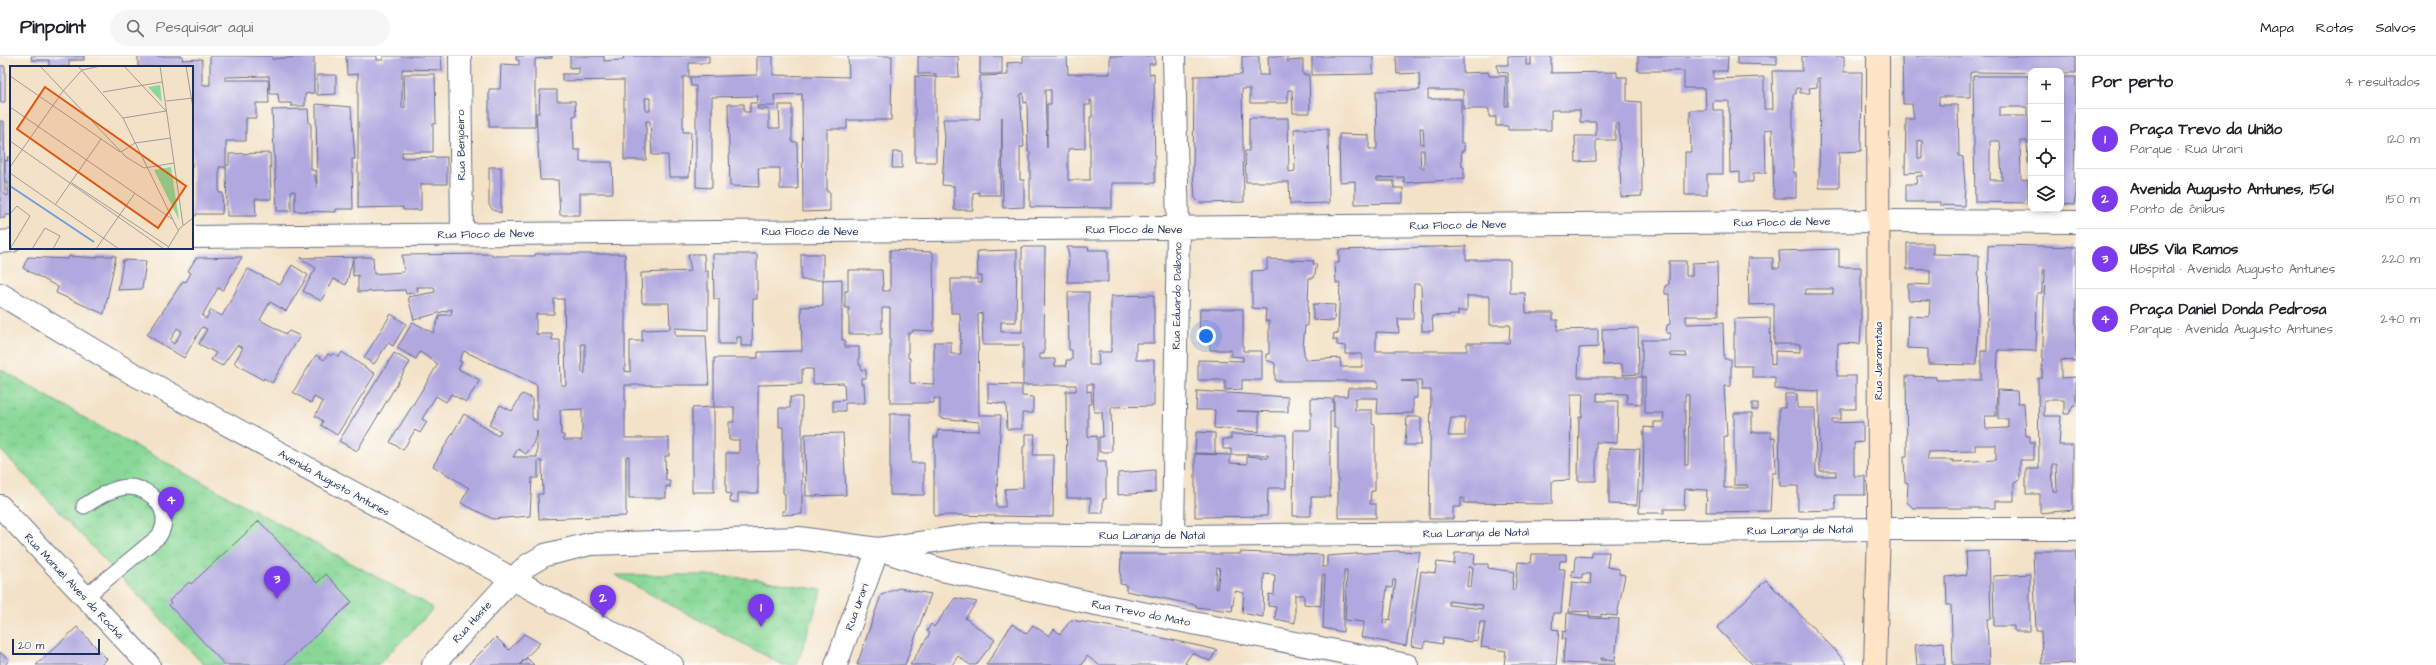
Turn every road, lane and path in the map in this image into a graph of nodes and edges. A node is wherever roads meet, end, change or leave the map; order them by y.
1 (460, 56) edge
2 (1174, 56) edge
3 (1878, 56) edge
4 (1878, 221) junction
5 (2076, 222) edge
6 (1178, 228) junction
7 (462, 234) junction
8 (193, 237) edge
9 (10, 241) edge
10 (0, 242) edge
11 (0, 294) edge
12 (0, 506) edge
13 (84, 506) dead end
14 (1879, 529) junction
15 (2076, 530) edge
16 (1173, 536) junction
17 (878, 549) junction
18 (511, 580) junction
19 (85, 597) junction
20 (149, 665) edge
21 (433, 665) edge
22 (672, 665) edge
23 (836, 665) edge
24 (1407, 665) edge
25 (1875, 665) edge

1 - 7 street, Rua Benjoeiro
2 - 6 street, Rua Eduardo Dalbono
3 - 4 street, Rua Jaramataia
4 - 5 street, Rua Floco de Neve
4 - 6 street, Rua Floco de Neve
4 - 14 street, Rua Jaramataia
6 - 7 street, Rua Floco de Neve
6 - 16 street, Rua Eduardo Dalbono
7 - 8 street, Rua Floco de Neve
9 - 10 street
11 - 18 street, Avenida Augusto Antunes
12 - 19 street, Rua Manuel Alves da Rocha
13 - 19 lane
14 - 15 street, Rua Laranja de Natal
14 - 16 street, Rua Laranja de Natal
14 - 25 street, Rua Jaramataia
16 - 17 street, Rua Laranja de Natal
17 - 18 street, Rua Haste
17 - 23 street, Rua Urari
17 - 24 street, Rua Trevo do Mato
18 - 21 street, Rua Haste
18 - 22 street, Avenida Augusto Antunes
19 - 20 street, Rua Manuel Alves da Rocha

